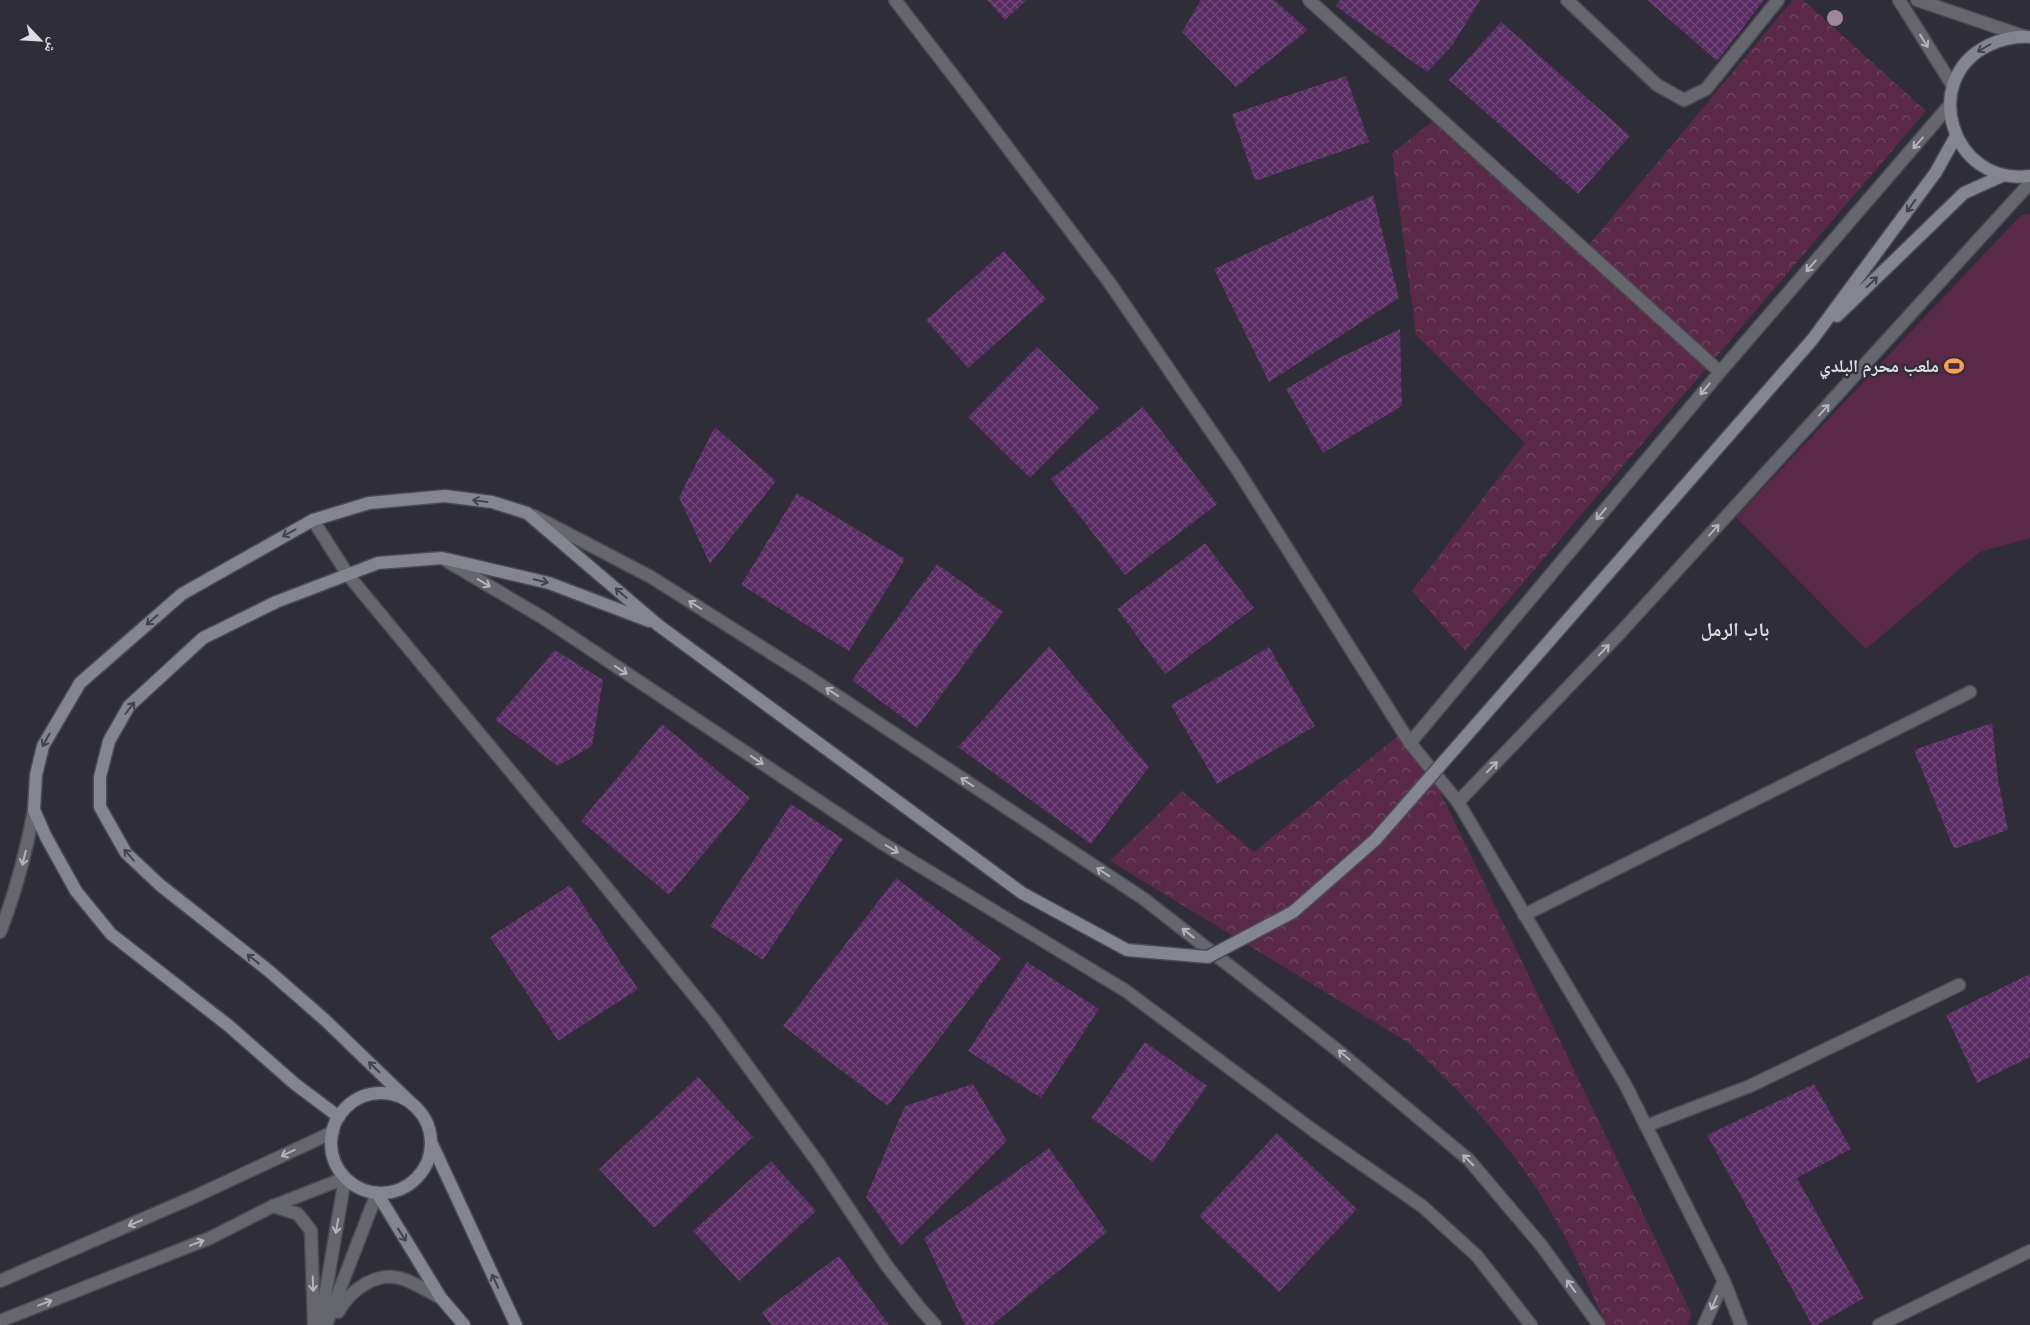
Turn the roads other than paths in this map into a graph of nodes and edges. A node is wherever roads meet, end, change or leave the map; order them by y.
1 (895, 0) edge
2 (1309, 0) edge
3 (1568, 0) edge
4 (1778, 0) edge
5 (1898, 0) edge
6 (1917, 0) edge
7 (2027, 37) edge
8 (1953, 86) junction
9 (1950, 106) junction
10 (1956, 136) junction
11 (2004, 175) junction
12 (2030, 176) edge
13 (2030, 183) edge
14 (1812, 340) junction
15 (1720, 372) junction
16 (527, 512) junction
17 (313, 520) junction
18 (442, 558) junction
19 (348, 574) junction
20 (658, 625) junction
21 (1970, 692) dead end
22 (1410, 743) junction
23 (1458, 802) junction
24 (34, 810) junction
25 (1524, 915) junction
26 (0, 932) edge
27 (1959, 985) dead end
28 (409, 1101) junction
29 (339, 1117) junction
30 (1646, 1126) junction
31 (333, 1132) junction
32 (431, 1142) junction
33 (346, 1178) junction
34 (377, 1193) junction
35 (273, 1206) junction
36 (2030, 1250) edge
37 (0, 1281) edge
38 (1724, 1281) junction
39 (441, 1298) junction
40 (0, 1320) edge
41 (314, 1325) edge
42 (320, 1325) edge
43 (328, 1325) edge
44 (464, 1325) edge
45 (516, 1325) edge
46 (935, 1325) edge
47 (1532, 1325) edge
48 (1599, 1325) edge
49 (1704, 1325) edge
50 (1741, 1325) edge
51 (1879, 1325) edge

1 - 22 street
2 - 15 street
3 - 4 street
5 -> 8 street
6 - 7 street
7 -> 8 street
8 - 9 street
9 - 10 street
9 -> 15 street
10 - 11 street
10 -> 14 street
11 - 12 street
14 -> 11 street
23 -> 13 street
14 - 20 street, bridge
15 -> 22 street
16 -> 17 street
20 -> 16 street
48 -> 16 street
17 - 19 street
17 -> 24 street
18 - 19 street
18 -> 20 street
18 -> 47 street
28 -> 19 street
19 - 46 street
21 - 25 street
22 - 23 street
23 - 25 street
24 -> 26 street
24 - 29 street
25 - 30 street
27 - 30 street
28 - 29 street
28 - 32 street
29 - 31 street
30 - 38 street
31 - 33 street
31 -> 37 street
32 - 34 street
45 -> 32 street
33 - 34 street
33 - 35 street
33 -> 42 street
34 -> 39 street
34 - 43 street
40 -> 35 street
35 -> 41 street
36 - 51 street
38 -> 49 street
38 - 50 street
39 - 43 street
39 - 44 street

